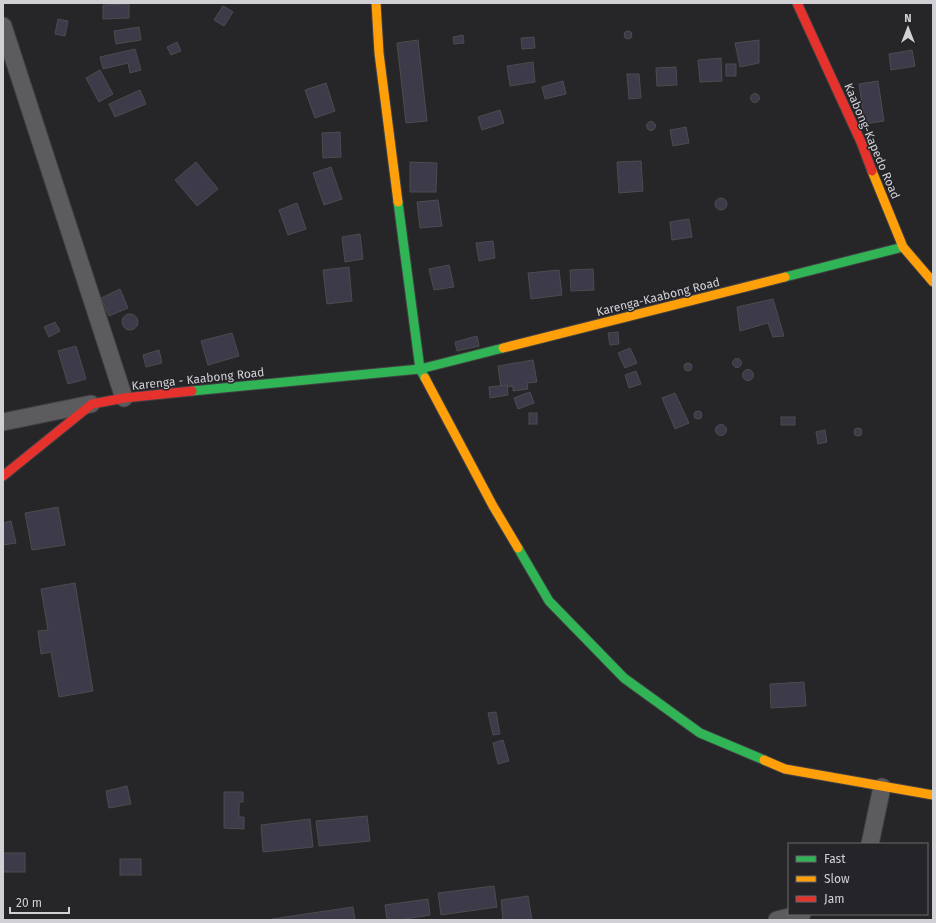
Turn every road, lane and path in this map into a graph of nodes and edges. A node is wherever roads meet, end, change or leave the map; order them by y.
1 (376, 3) edge
2 (797, 3) edge
3 (3, 26) edge
4 (10, 69) edge
5 (903, 247) junction
6 (933, 282) edge
7 (420, 369) junction
8 (124, 398) junction
9 (92, 404) junction
10 (3, 422) edge
11 (3, 476) edge
12 (882, 787) junction
13 (933, 795) edge
14 (870, 843) edge
15 (798, 915) edge
16 (777, 920) edge

1 - 7 main road
2 - 5 main road, Kaabong-Kapedo Road
3 - 4 street
4 - 8 street
5 - 6 main road, Kaabong-Kapedo Road
5 - 7 main road, Karenga-Kaabong Road
7 - 8 main road, Karenga - Kaabong Road
7 - 12 main road
8 - 9 main road, Karenga - Kaabong Road
9 - 10 street
9 - 11 main road, Karenga - Kaabong Road
12 - 13 main road
12 - 14 street
15 - 16 street

